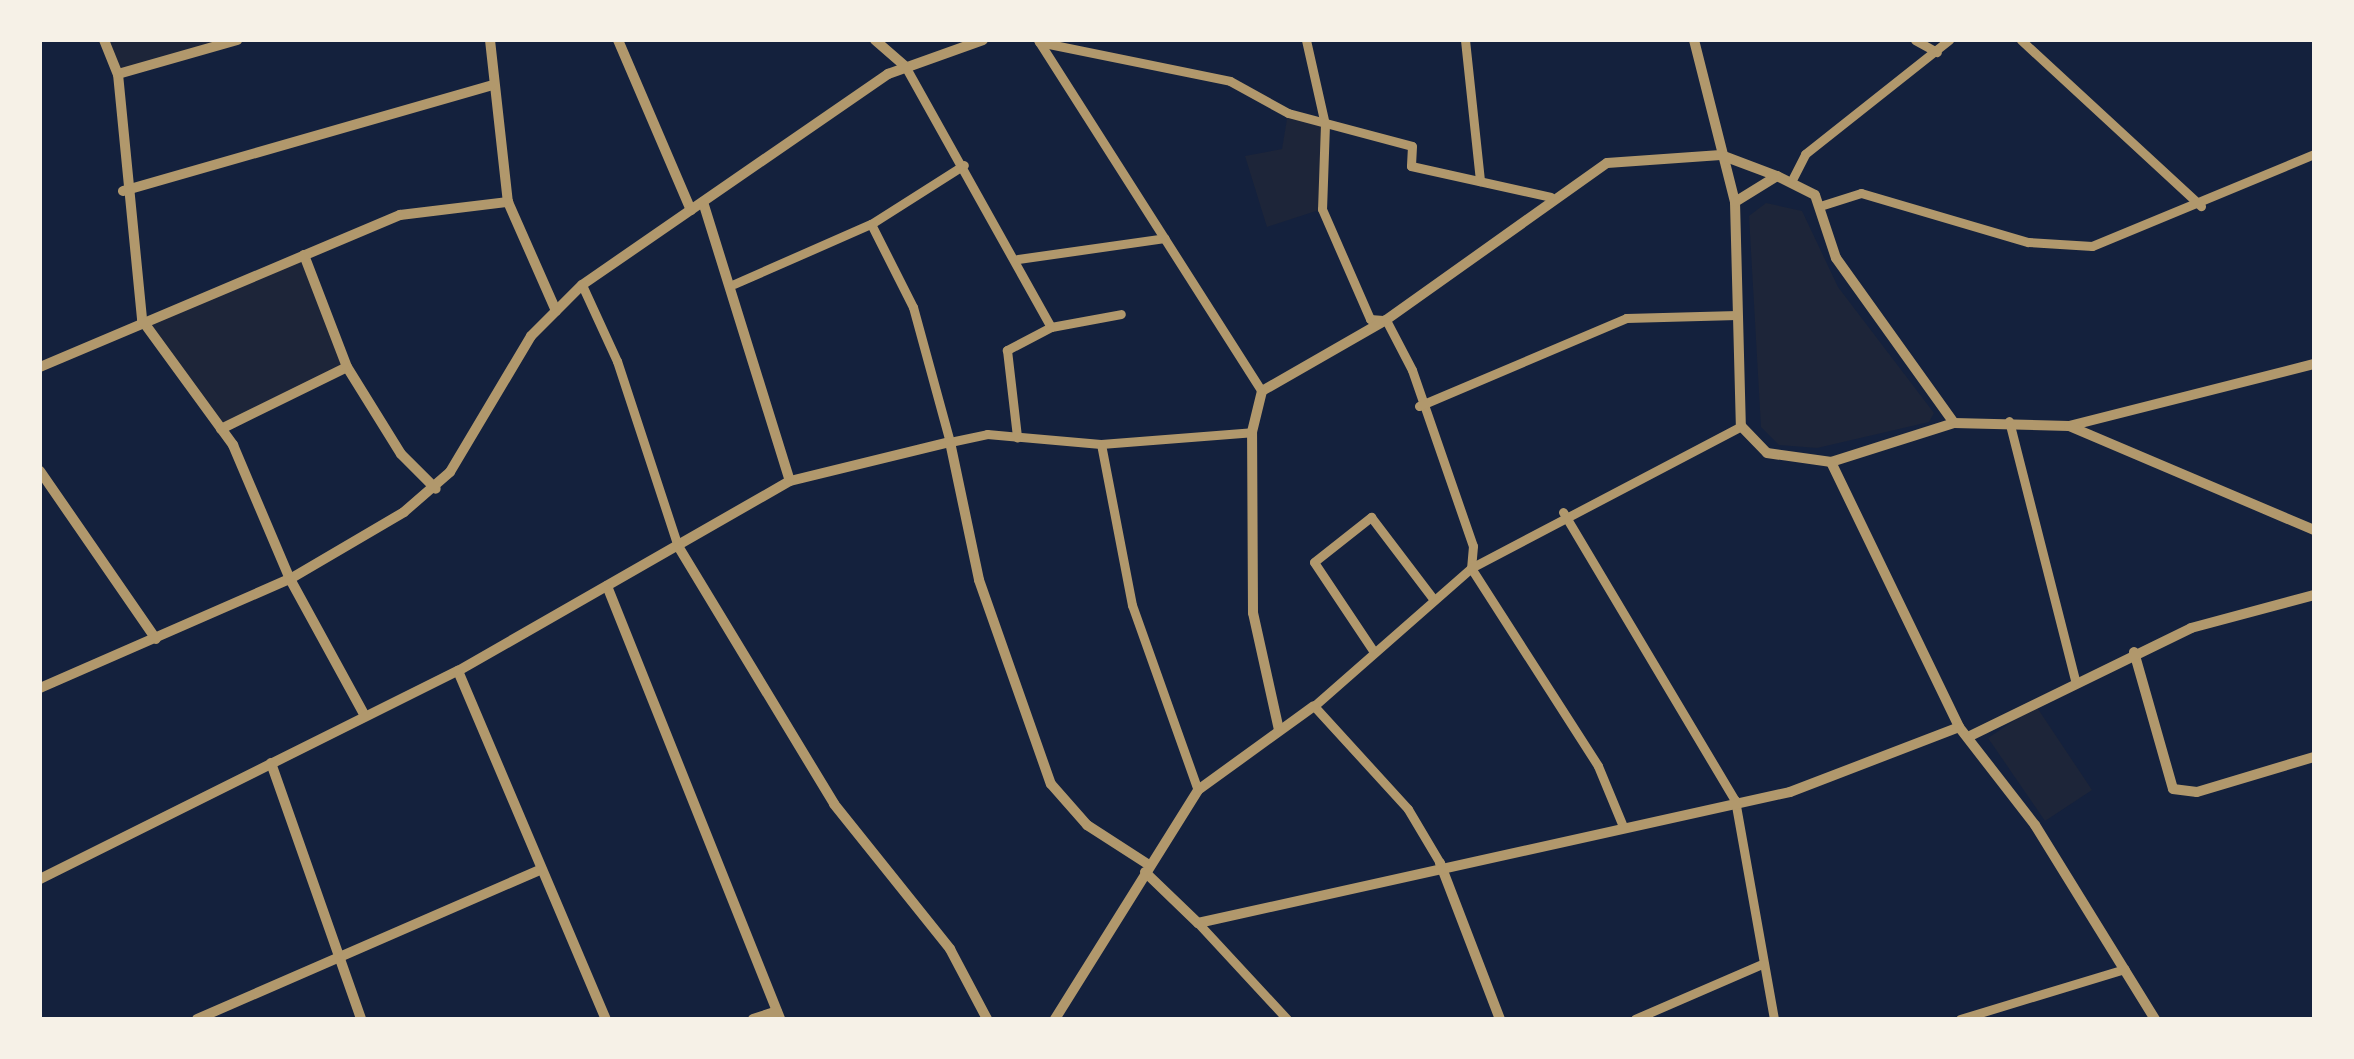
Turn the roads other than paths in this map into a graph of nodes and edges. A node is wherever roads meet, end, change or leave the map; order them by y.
1 (104, 40) edge
2 (237, 40) edge
3 (490, 40) edge
4 (618, 40) edge
5 (875, 40) edge
6 (982, 40) edge
7 (1306, 40) edge
8 (1465, 40) edge
9 (1694, 40) edge
10 (1915, 40) edge
11 (1949, 40) edge
12 (2021, 40) edge
13 (1039, 41) edge
14 (1936, 52) junction
15 (905, 66) junction
16 (118, 74) junction
17 (490, 86) junction
18 (1325, 124) junction
19 (2314, 154) edge
20 (1721, 155) junction
21 (964, 165) junction
22 (1778, 176) junction
23 (1794, 178) junction
24 (1480, 181) junction
25 (123, 191) junction
26 (1551, 197) junction
27 (508, 202) junction
28 (703, 202) junction
29 (1735, 202) junction
30 (1820, 206) junction
31 (2201, 206) junction
32 (691, 210) junction
33 (871, 224) junction
34 (1165, 238) junction
35 (304, 255) junction
36 (1018, 259) junction
37 (734, 284) junction
38 (582, 286) junction
39 (556, 311) junction
40 (1121, 314) dead end
41 (1736, 314) junction
42 (142, 320) junction
43 (1386, 320) junction
44 (1051, 326) junction
45 (2314, 364) edge
46 (347, 366) junction
47 (40, 367) edge
48 (1262, 391) junction
49 (1419, 406) junction
50 (2096, 417) junction
51 (2009, 420) junction
52 (1954, 424) junction
53 (1741, 426) junction
54 (2069, 426) junction
55 (221, 429) junction
56 (1252, 432) junction
57 (1017, 437) junction
58 (2098, 439) junction
59 (950, 442) junction
60 (1101, 444) junction
61 (1831, 462) junction
62 (40, 471) edge
63 (790, 481) junction
64 (436, 488) junction
65 (1562, 512) junction
66 (2314, 530) edge
67 (678, 546) junction
68 (1471, 568) junction
69 (290, 579) junction
70 (607, 586) junction
71 (2314, 595) edge
72 (1434, 600) junction
73 (156, 640) junction
74 (1374, 652) junction
75 (2134, 652) junction
76 (458, 671) junction
77 (2075, 680) junction
78 (40, 688) edge
79 (1314, 706) junction
80 (365, 716) junction
81 (1959, 727) junction
82 (1279, 730) junction
83 (1968, 737) junction
84 (2314, 757) edge
85 (270, 763) junction
86 (1198, 790) junction
87 (1735, 800) junction
88 (1622, 824) junction
89 (1440, 863) junction
90 (1147, 868) junction
91 (540, 870) junction
92 (40, 880) edge
93 (1198, 923) junction
94 (338, 958) junction
95 (1762, 964) junction
96 (2125, 969) junction
97 (778, 1015) edge
98 (197, 1019) edge
99 (361, 1019) edge
100 (606, 1019) edge
101 (754, 1019) edge
102 (986, 1019) edge
103 (1055, 1019) edge
104 (1287, 1019) edge
105 (1500, 1019) edge
106 (1635, 1019) edge
107 (1774, 1019) edge
108 (1960, 1019) edge
109 (2156, 1019) edge

1 - 16 street
2 - 16 street
3 - 17 street
4 - 32 street
5 - 15 street
6 - 15 street
7 - 18 street
8 - 24 street
9 - 20 street
10 - 14 street
11 - 14 street
12 - 31 street
13 - 18 street
13 - 34 street
14 - 23 street
15 - 21 street
15 - 28 street
16 - 25 street
17 - 25 street
17 - 27 street
18 - 24 street
18 - 43 street
19 - 31 street
20 - 22 street
20 - 26 street
20 - 29 street
21 - 33 street
21 - 36 street
22 - 23 street
22 - 29 street
23 - 30 street
24 - 26 street
25 - 42 street
26 - 43 street
27 - 35 street
27 - 39 street
28 - 32 street
28 - 37 street
29 - 41 street
30 - 31 street
30 - 52 street
32 - 38 street
33 - 37 street
33 - 59 street
34 - 36 street
34 - 48 street
35 - 42 street
35 - 46 street
36 - 44 street
37 - 63 street
38 - 39 street
38 - 67 street
39 - 64 street
40 - 44 street
41 - 49 street
41 - 53 street
42 - 47 street
42 - 55 street
43 - 48 street
43 - 49 street
44 - 57 street
45 - 50 street
46 - 55 street
46 - 64 street
48 - 56 street
49 - 68 street
50 - 54 street
50 - 58 street
51 - 52 street
51 - 54 street
51 - 77 street
52 - 61 street
53 - 61 street
53 - 65 street
54 - 58 street
55 - 69 street
56 - 60 street
56 - 82 street
57 - 59 street
57 - 60 street
58 - 66 street
59 - 63 street
59 - 90 street
60 - 86 street
61 - 81 street
62 - 73 street
63 - 67 street
64 - 69 street
65 - 68 street
65 - 87 street
67 - 70 street
67 - 102 street
68 - 72 street
68 - 88 street
69 - 73 street
69 - 80 street
70 - 76 street
70 - 97 street
71 - 75 street
72 - 74 street
72 - 74 street
73 - 78 street
74 - 79 street
75 - 77 street
75 - 84 street
76 - 80 street
76 - 91 street
77 - 83 street
79 - 82 street
79 - 89 street
80 - 85 street
81 - 83 street
81 - 87 street
82 - 86 street
83 - 96 street
85 - 92 street
85 - 94 street
86 - 90 street
87 - 88 street
87 - 95 street
88 - 89 street
89 - 93 street
89 - 105 street
90 - 93 street
90 - 103 street
91 - 94 street
91 - 100 street
93 - 104 street
94 - 98 street
94 - 99 street
95 - 106 street
95 - 107 street
96 - 108 street
96 - 109 street
97 - 101 street

